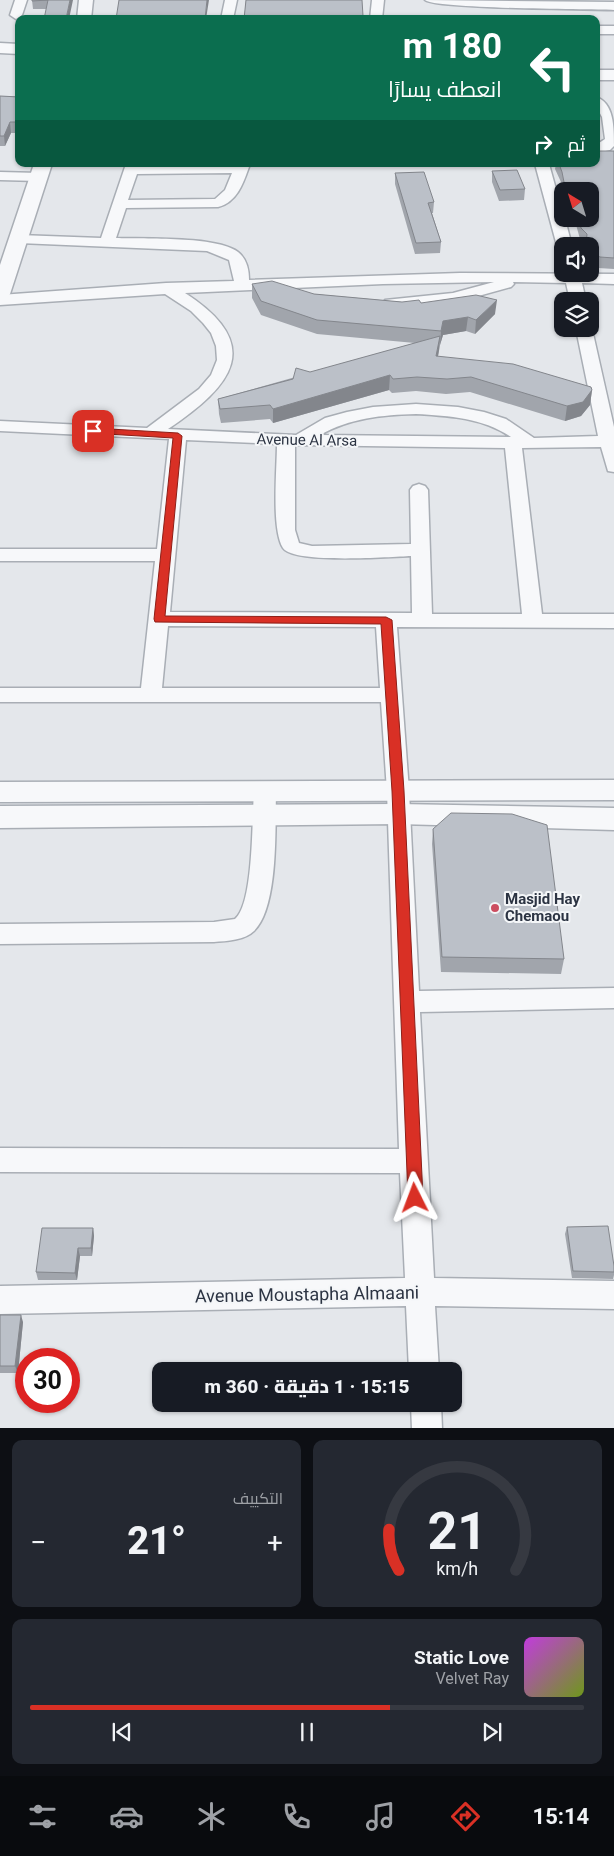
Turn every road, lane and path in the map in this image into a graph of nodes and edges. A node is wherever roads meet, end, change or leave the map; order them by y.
1 (21, 0) edge
2 (86, 0) edge
3 (231, 0) edge
4 (378, 0) edge
5 (459, 0) edge
6 (430, 3) edge
7 (558, 3) edge
8 (478, 4) junction
9 (531, 4) junction
10 (578, 6) junction
11 (614, 6) edge
12 (16, 14) dead end
13 (84, 15) edge
14 (228, 15) edge
15 (376, 15) edge
16 (479, 15) edge
17 (532, 15) edge
18 (581, 15) edge
19 (600, 30) edge
20 (614, 30) edge
21 (0, 48) edge
22 (15, 49) edge
23 (0, 58) edge
24 (15, 58) edge
25 (600, 75) edge
26 (614, 75) edge
27 (600, 103) edge
28 (600, 148) edge
29 (132, 167) edge
30 (242, 167) edge
31 (543, 167) edge
32 (41, 170) edge
33 (0, 176) edge
34 (120, 204) junction
35 (562, 237) edge
36 (19, 239) junction
37 (107, 242) junction
38 (526, 276) junction
39 (554, 276) edge
40 (599, 278) edge
41 (614, 279) edge
42 (292, 282) junction
43 (242, 285) junction
44 (166, 288) junction
45 (0, 294) edge
46 (328, 297) edge
47 (0, 300) edge
48 (374, 302) edge
49 (586, 337) edge
50 (0, 426) edge
51 (149, 434) junction
52 (178, 436) junction
53 (292, 440) junction
54 (611, 441) edge
55 (521, 443) junction
56 (614, 467) edge
57 (419, 490) dead end
58 (421, 550) junction
59 (0, 554) edge
60 (165, 555) junction
61 (159, 619) junction
62 (386, 620) junction
63 (422, 620) junction
64 (533, 621) junction
65 (614, 621) edge
66 (0, 695) edge
67 (151, 695) junction
68 (390, 695) junction
69 (614, 790) edge
70 (0, 792) edge
71 (398, 803) junction
72 (264, 804) junction
73 (0, 817) edge
74 (614, 819) edge
75 (0, 934) edge
76 (614, 998) edge
77 (407, 1002) junction
78 (0, 1160) edge
79 (413, 1161) junction
80 (421, 1292) junction
81 (614, 1295) edge
82 (0, 1300) edge
83 (424, 1362) edge
84 (426, 1412) edge
85 (427, 1428) edge

1 - 12 street
2 - 13 street
3 - 14 street
4 - 15 street
5 - 6 street
5 - 8 street
7 - 9 street
7 - 10 street
8 - 9 street
8 - 16 street
9 - 17 street
10 - 11 street
10 - 18 street
19 - 20 street
21 - 22 street
23 - 24 street
25 - 26 street
27 - 28 street
29 - 30 street
29 - 34 street
30 - 34 street
31 - 35 street
32 - 33 street
32 - 36 street
34 - 37 street
36 - 37 street
36 - 45 street
37 - 43 street
38 - 39 street
38 - 42 street
38 - 48 street
40 - 41 street
42 - 43 street
42 - 46 street
43 - 44 street
44 - 47 street
44 - 51 street
49 - 54 street
50 - 51 street, Avenue Al Arsa
51 - 52 street, Avenue Al Arsa
52 - 53 street, Avenue Al Arsa
52 - 60 street
53 - 55 street, Avenue Al Arsa
53 - 55 street
53 - 58 street
54 - 55 street, Avenue Al Arsa
54 - 56 street
55 - 64 street
57 - 58 street
58 - 63 street
59 - 60 street
60 - 61 street
61 - 62 street
61 - 67 street
62 - 63 street
62 - 68 street
63 - 64 street
64 - 65 street
66 - 67 street
67 - 68 street
68 - 71 street
69 - 71 street
70 - 72 street
71 - 72 street
71 - 74 street
71 - 77 street
72 - 73 street
72 - 75 street
76 - 77 street
77 - 79 street
78 - 79 street
79 - 80 street
80 - 81 street, Avenue Moustapha Almaani
80 - 82 street, Avenue Moustapha Almaani
80 - 83 street
84 - 85 street

